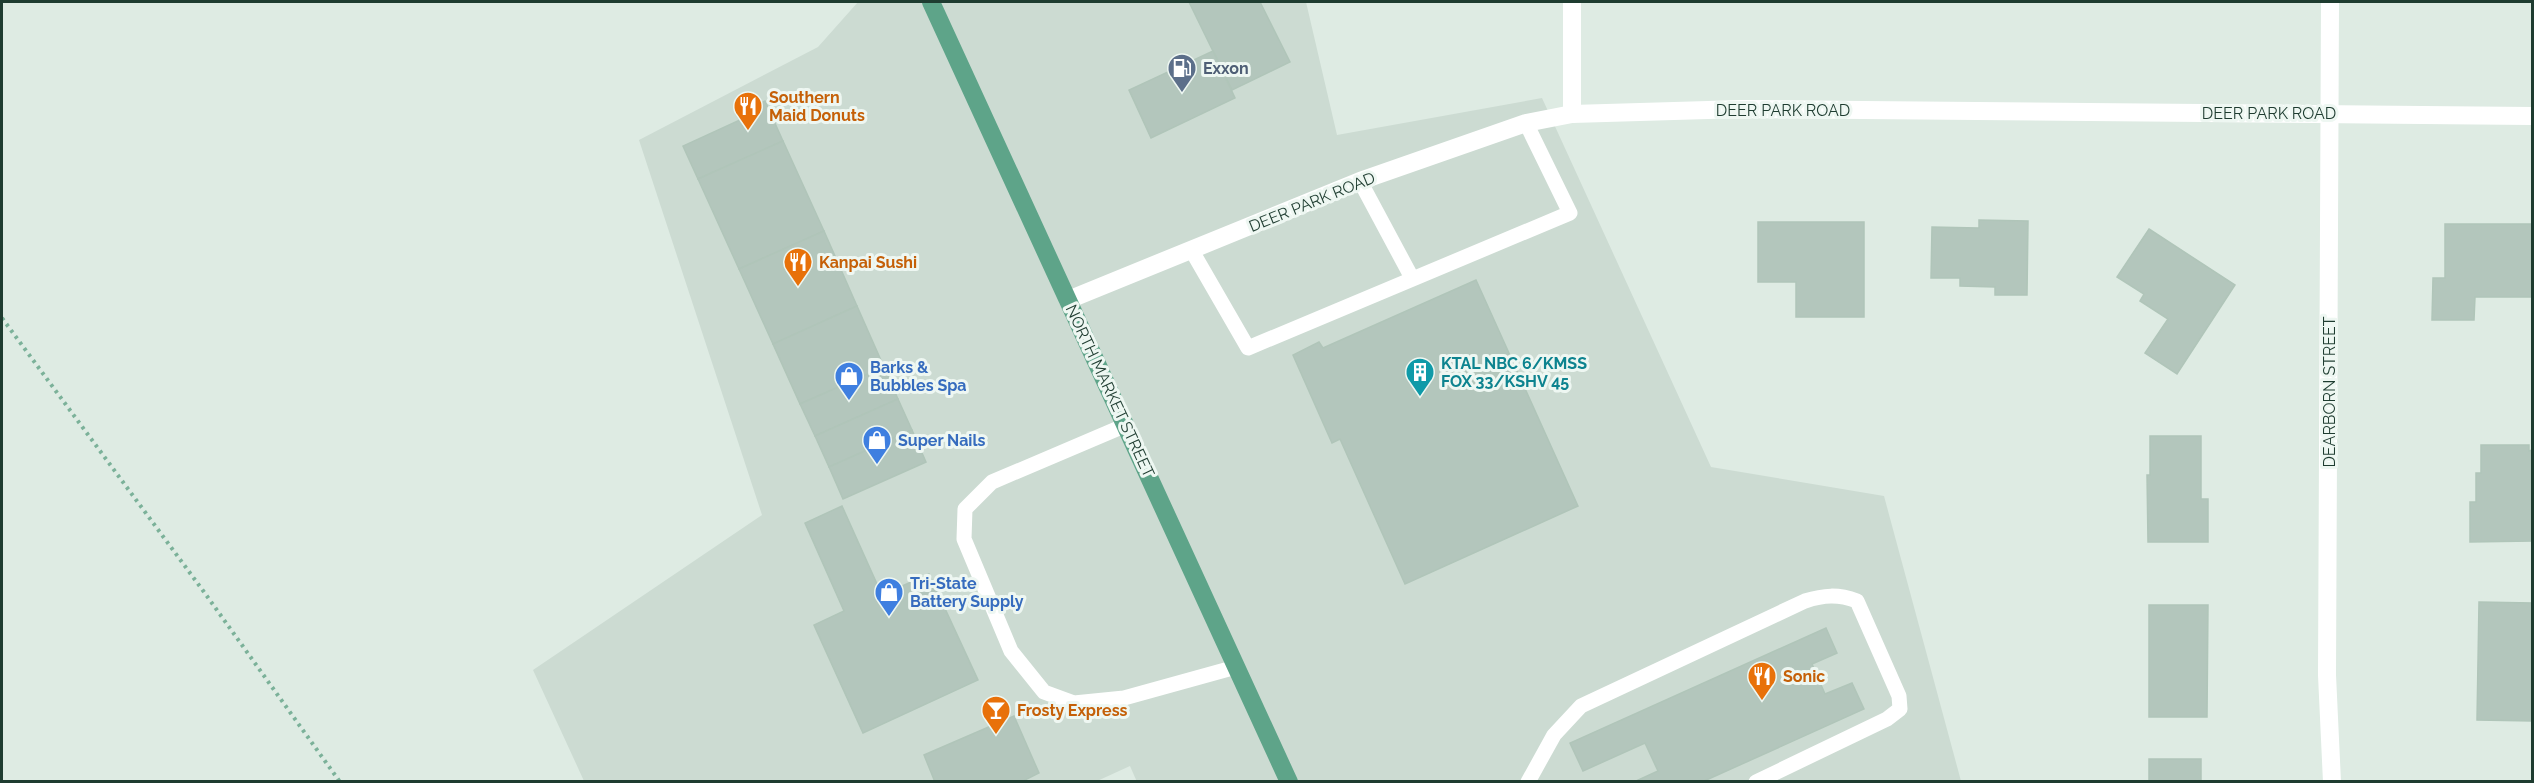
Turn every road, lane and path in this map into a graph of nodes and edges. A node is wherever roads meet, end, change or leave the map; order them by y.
1 (931, 2) edge
2 (1572, 2) edge
3 (2330, 2) edge
4 (2330, 113) junction
5 (1572, 114) junction
6 (2532, 116) edge
7 (1526, 123) junction
8 (1360, 181) junction
9 (1192, 251) junction
10 (1412, 278) junction
11 (1068, 300) junction
12 (2, 318) edge
13 (1126, 425) junction
14 (1236, 667) junction
15 (340, 782) edge
16 (1289, 782) edge
17 (1528, 782) edge
18 (1756, 782) edge
19 (2332, 782) edge

1 - 11 main road, NORTH MARKET STREET
2 - 5 street
3 - 4 street, DEARBORN STREET
4 - 5 street, DEER PARK ROAD
4 - 6 street, DEER PARK ROAD
4 - 19 street, DEARBORN STREET
5 - 7 street, DEER PARK ROAD
7 - 8 street, DEER PARK ROAD
7 - 10 lane
8 - 9 street, DEER PARK ROAD
8 - 10 lane
9 - 10 lane
9 - 11 street, DEER PARK ROAD
11 - 13 main road, NORTH MARKET STREET
12 - 15 path
13 - 14 main road, NORTH MARKET STREET
13 - 14 lane
14 - 16 main road, NORTH MARKET STREET
17 - 18 lane

